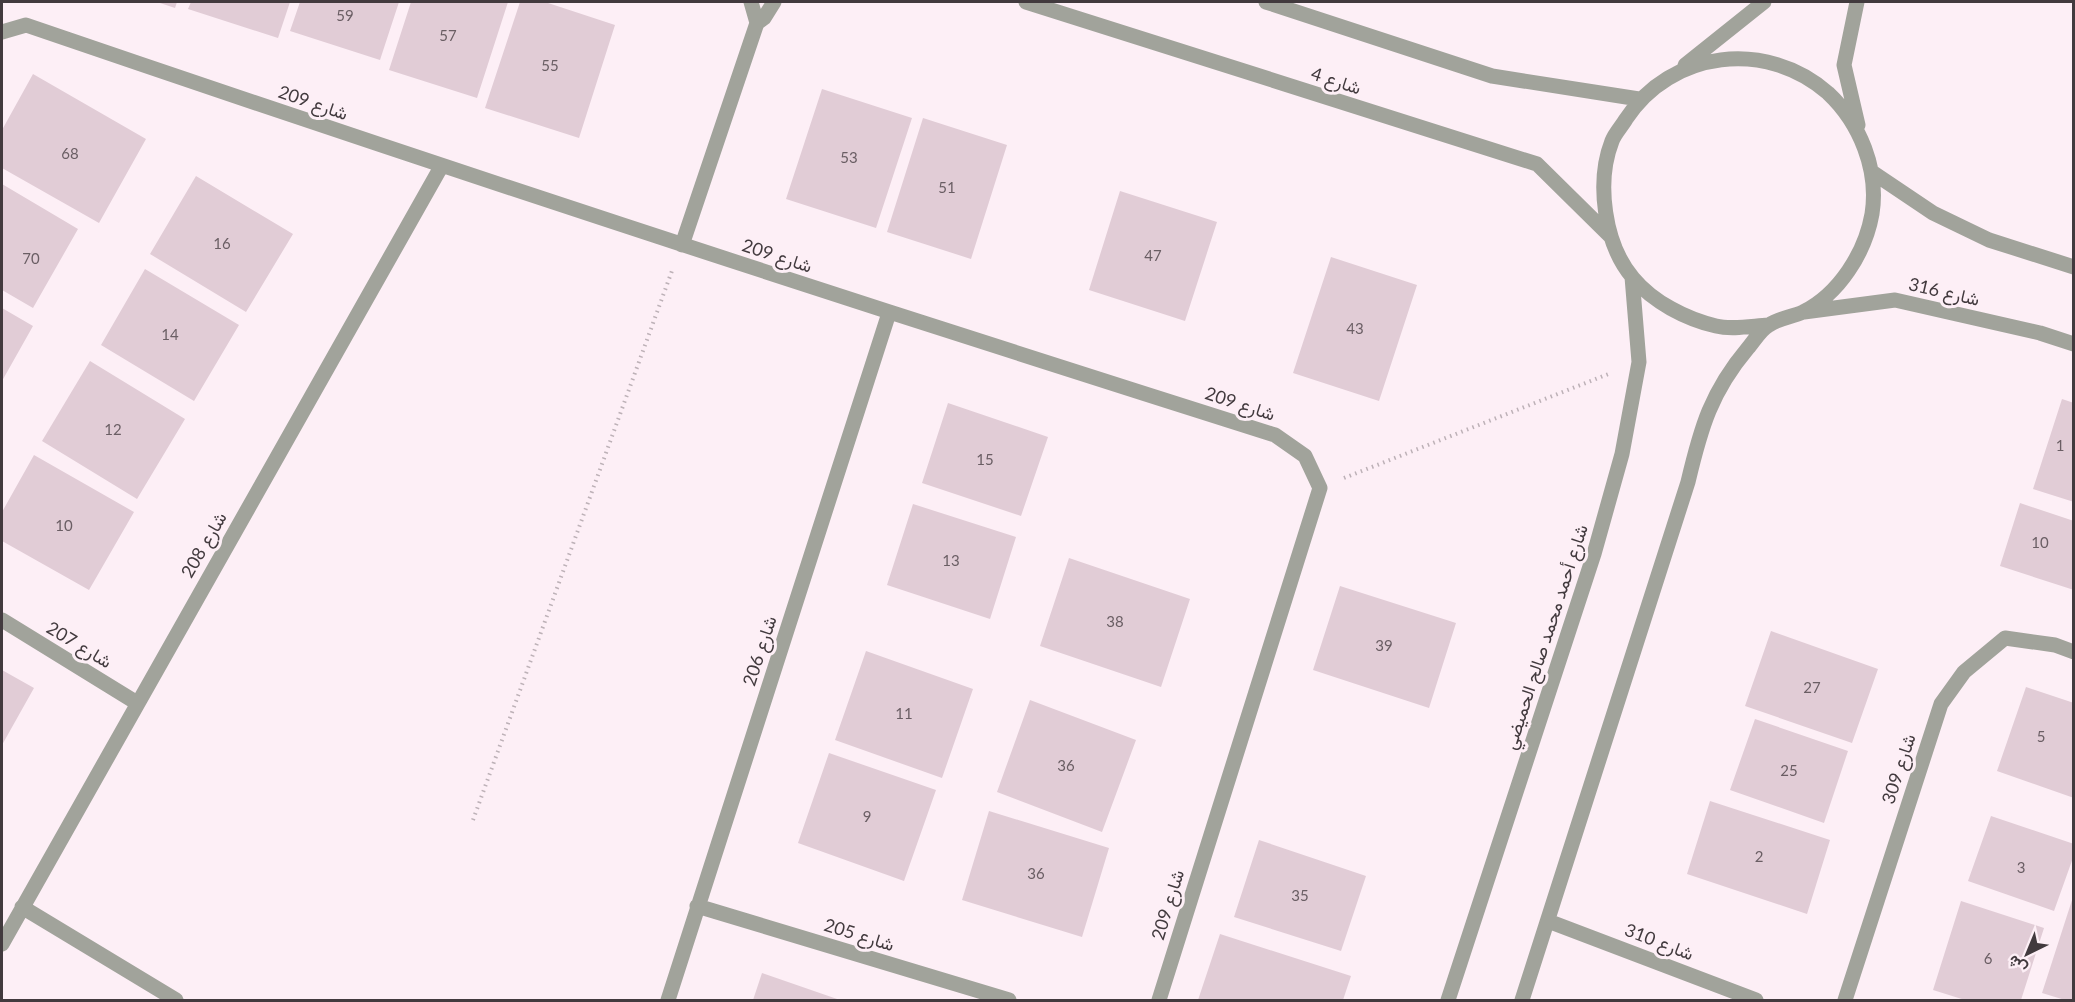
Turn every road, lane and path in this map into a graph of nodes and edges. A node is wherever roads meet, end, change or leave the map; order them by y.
1 (751, 2) edge
2 (774, 2) edge
3 (1026, 2) edge
4 (1266, 2) edge
5 (1764, 2) edge
6 (1857, 2) edge
7 (757, 23) junction
8 (2, 32) edge
9 (1677, 72) junction
10 (1639, 99) junction
11 (1860, 134) junction
12 (441, 167) junction
13 (1872, 172) junction
14 (1610, 236) junction
15 (682, 245) junction
16 (2073, 267) edge
17 (1632, 278) junction
18 (1804, 312) junction
19 (889, 313) junction
20 (1768, 325) junction
21 (2073, 344) edge
22 (1639, 362) junction
23 (1320, 488) junction
24 (2, 620) edge
25 (2073, 652) edge
26 (137, 703) junction
27 (473, 820) dead end
28 (697, 906) junction
29 (22, 907) junction
30 (1548, 921) junction
31 (2, 944) edge
32 (176, 1000) edge
33 (668, 1000) edge
34 (1009, 1000) edge
35 (1159, 1000) edge
36 (1448, 1000) edge
37 (1522, 1000) edge
38 (1756, 1000) edge
39 (1845, 1000) edge

1 - 7 street
2 - 7 street
3 - 14 street, شارع 4
4 - 10 street
5 - 9 street
6 - 11 street
7 - 15 street
8 - 12 street, شارع 209
9 - 10 street
9 - 11 street
10 - 14 street
11 - 13 street
12 - 15 street, شارع 209
12 - 26 street, شارع 208
13 - 16 street
13 - 18 street
14 - 17 street
15 - 19 street, شارع 209
15 - 27 path
17 - 20 street
17 - 22 street, شارع أحمد محمد صالح الحميضي
18 - 20 street
18 - 21 street, شارع 316
19 - 23 street, شارع 209
19 - 28 street, شارع 206
20 - 30 street
22 - 23 path
22 - 36 street, شارع أحمد محمد صالح الحميضي
23 - 35 street, شارع 209
24 - 26 street, شارع 207
25 - 39 street, شارع 309
26 - 29 street, شارع 208
28 - 33 street, شارع 206
28 - 34 street, شارع 205
29 - 31 street, شارع 208
29 - 32 street
30 - 37 street
30 - 38 street, شارع 310

